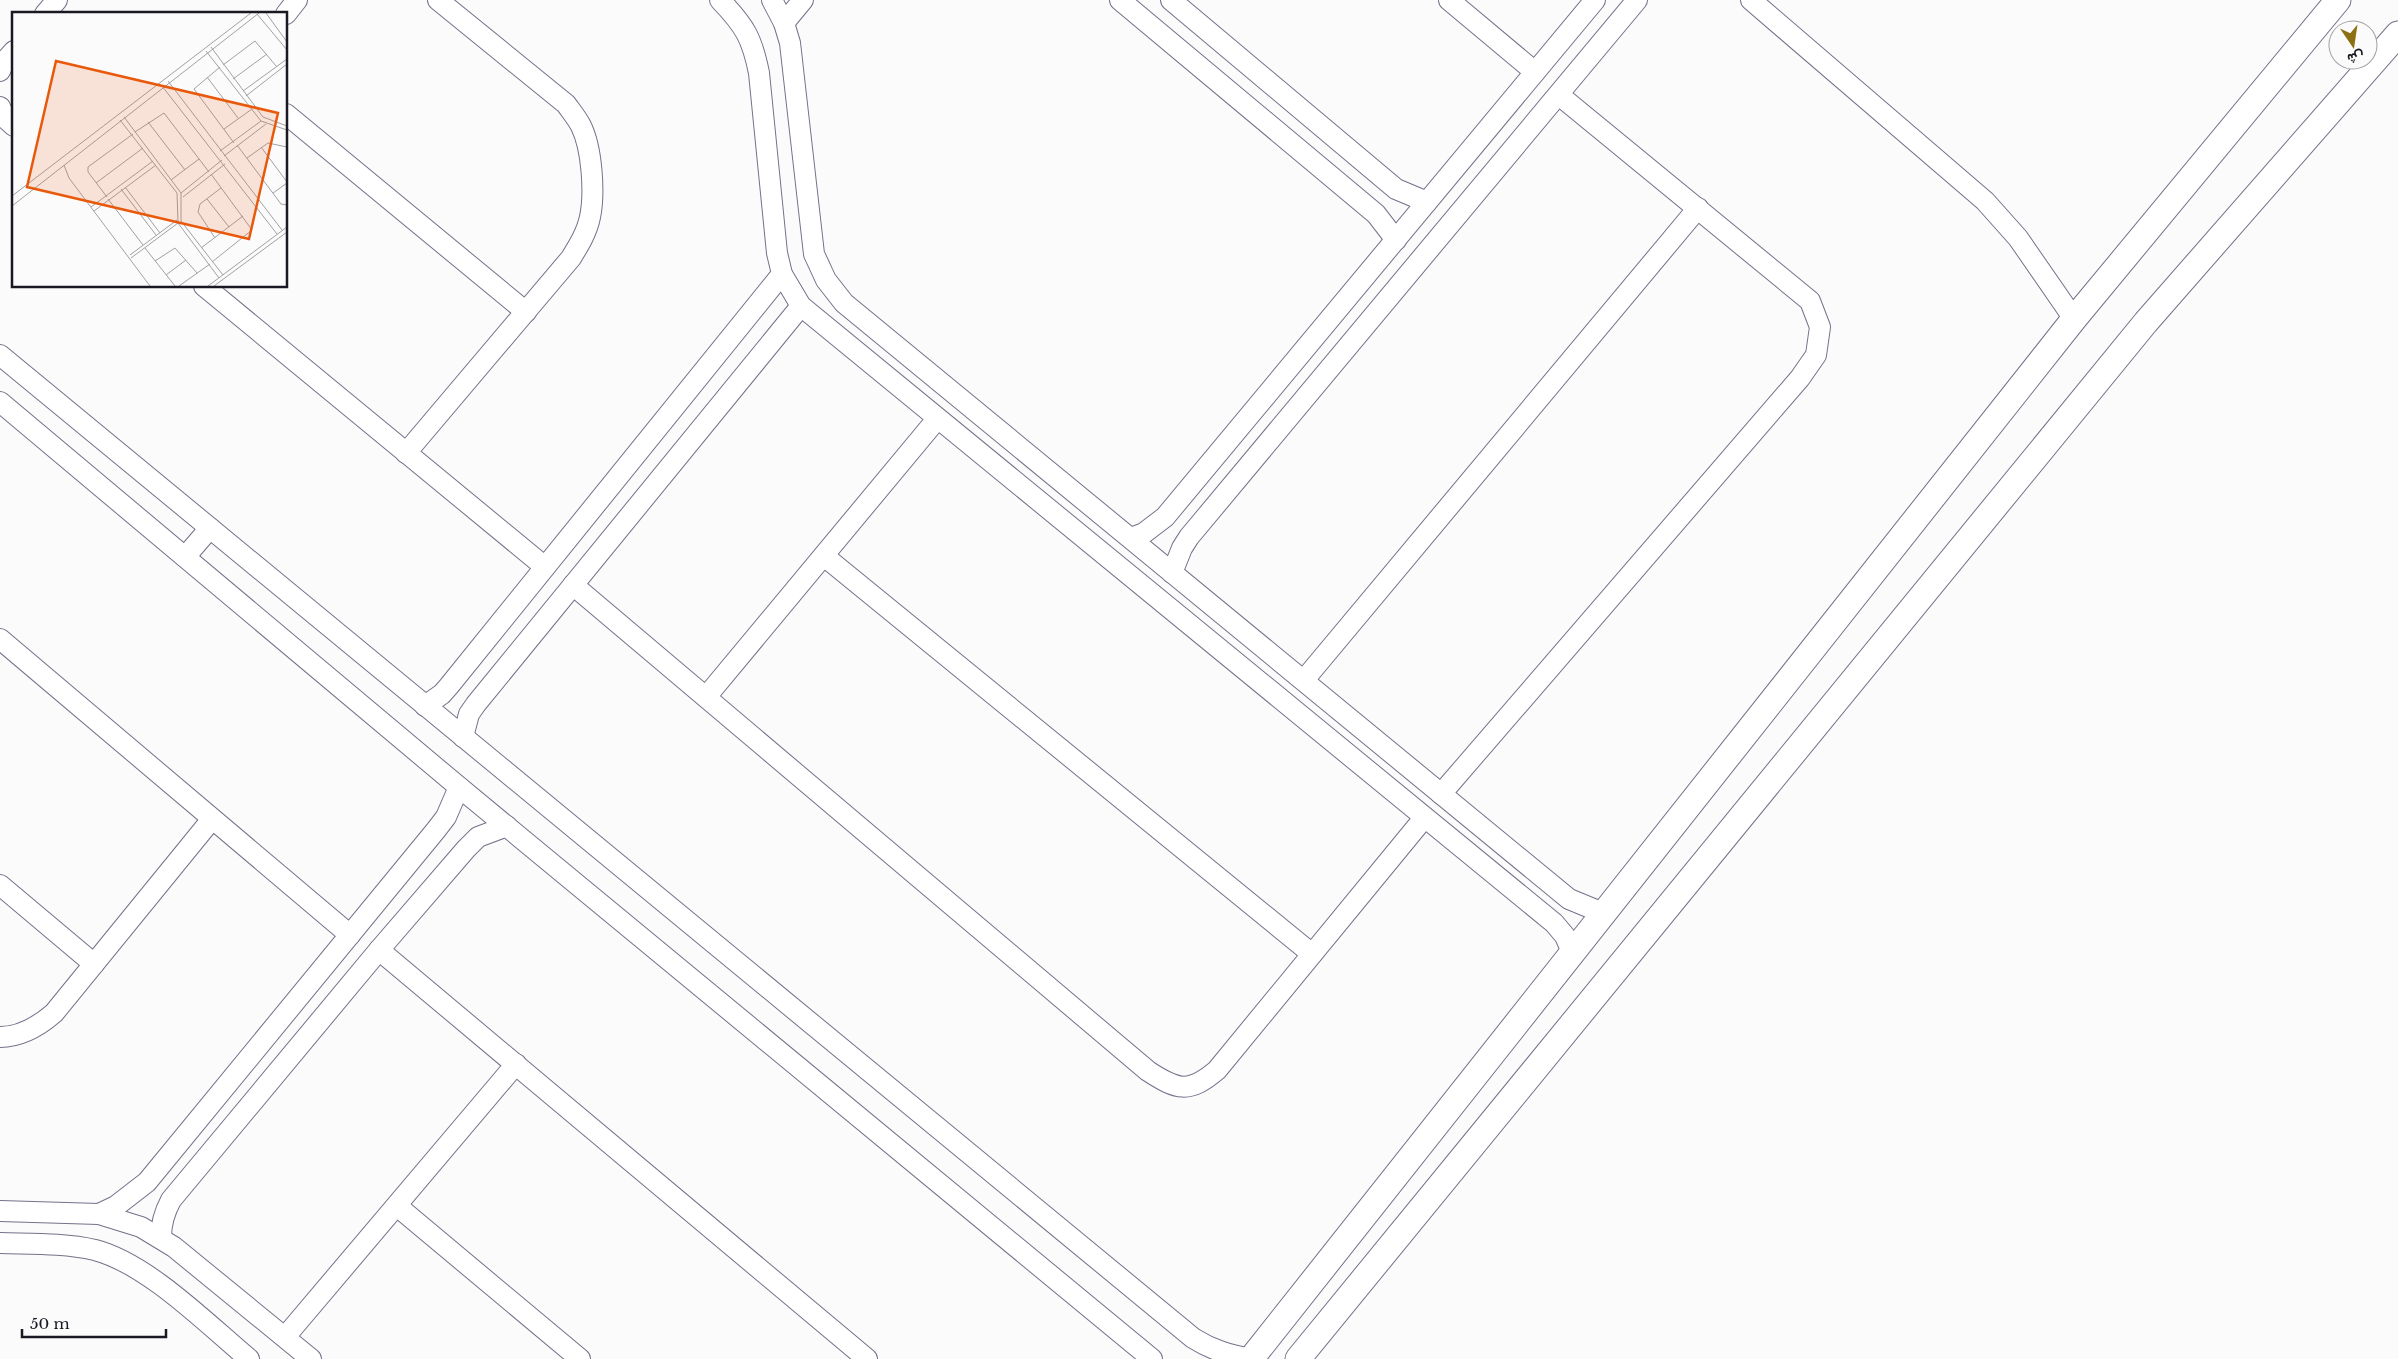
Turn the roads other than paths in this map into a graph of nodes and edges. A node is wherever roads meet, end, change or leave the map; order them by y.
1 (56, 0) edge
2 (297, 0) edge
3 (438, 0) edge
4 (720, 0) edge
5 (772, 0) edge
6 (803, 0) edge
7 (1120, 0) edge
8 (1170, 0) edge
9 (1449, 0) edge
10 (1595, 0) edge
11 (1638, 0) edge
12 (1751, 0) edge
13 (2338, 0) edge
14 (47, 12) edge
15 (288, 12) edge
16 (784, 23) junction
17 (2398, 34) edge
18 (12, 53) edge
19 (0, 72) edge
20 (1535, 72) junction
21 (1559, 95) junction
22 (0, 107) edge
23 (288, 116) edge
24 (12, 124) edge
25 (1427, 202) junction
26 (1698, 208) junction
27 (1396, 240) junction
28 (782, 274) junction
29 (206, 288) edge
30 (802, 306) junction
31 (526, 312) junction
32 (2074, 319) junction
33 (0, 355) edge
34 (0, 402) edge
35 (938, 418) junction
36 (406, 453) junction
37 (210, 528) junction
38 (1131, 538) junction
39 (824, 556) junction
40 (185, 557) junction
41 (545, 567) junction
42 (1172, 573) junction
43 (573, 585) junction
44 (0, 638) edge
45 (1304, 680) junction
46 (706, 697) junction
47 (425, 706) junction
48 (463, 737) junction
49 (459, 787) junction
50 (1441, 794) junction
51 (1424, 818) junction
52 (212, 820) junction
53 (507, 826) junction
54 (0, 885) edge
55 (1603, 913) junction
56 (350, 935) junction
57 (379, 950) junction
58 (1572, 952) junction
59 (1312, 954) junction
60 (94, 964) junction
61 (0, 1037) edge
62 (516, 1064) junction
63 (396, 1206) junction
64 (0, 1212) edge
65 (99, 1214) junction
66 (161, 1237) junction
67 (0, 1244) edge
68 (285, 1338) junction
69 (249, 1359) edge
70 (311, 1359) edge
71 (580, 1359) edge
72 (867, 1359) edge
73 (1152, 1359) edge
74 (1251, 1359) edge
75 (1298, 1359) edge

1 - 14 street
2 - 15 street
3 - 31 street
4 - 28 street
5 - 16 street
6 - 16 street
7 - 27 street
8 - 25 street
9 - 20 street
10 - 20 street
11 - 21 street
12 - 32 street
13 - 32 street
16 - 38 street
17 - 75 street
18 - 19 street
20 - 25 street
21 - 26 street
21 - 42 street
22 - 24 street
23 - 31 street
25 - 27 street
26 - 45 street
26 - 50 street
27 - 38 street
28 - 30 street
28 - 41 street
29 - 36 street
30 - 35 street
30 - 43 street
31 - 36 street
32 - 55 street
33 - 37 street
34 - 40 street
35 - 39 street
35 - 51 street
36 - 41 street
37 - 40 street
37 - 47 street
38 - 42 street
39 - 46 street
39 - 59 street
40 - 49 street
41 - 47 street
42 - 45 street
43 - 46 street
43 - 48 street
44 - 52 street
45 - 50 street
46 - 59 street
47 - 48 street
48 - 74 street
49 - 53 street
49 - 56 street
50 - 55 street
51 - 58 street
51 - 59 street
52 - 56 street
52 - 60 street
53 - 57 street
53 - 73 street
54 - 60 street
55 - 58 street
56 - 65 street
57 - 62 street
57 - 66 street
58 - 74 street
60 - 61 street
62 - 63 street
62 - 72 street
63 - 68 street
63 - 71 street
64 - 65 street
65 - 66 street
66 - 68 street
67 - 69 street
68 - 70 street

